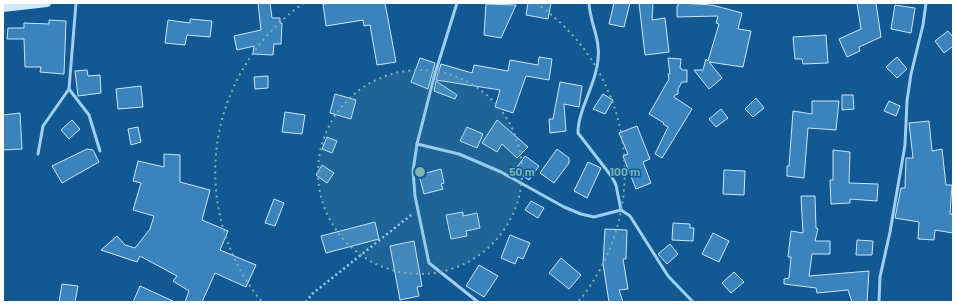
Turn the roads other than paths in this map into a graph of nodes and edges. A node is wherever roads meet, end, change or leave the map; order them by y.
1 (47, 3) edge
2 (76, 3) edge
3 (457, 3) edge
4 (588, 3) edge
5 (926, 3) edge
6 (3, 8) edge
7 (69, 89) junction
8 (417, 144) junction
9 (100, 151) dead end
10 (38, 154) dead end
11 (621, 210) junction
12 (478, 302) edge
13 (692, 302) edge
14 (880, 302) edge

1 - 6 main road
2 - 7 lane
3 - 8 lane
4 - 11 lane
5 - 14 lane
7 - 9 lane
7 - 10 lane
8 - 11 lane
8 - 12 lane
11 - 13 lane

